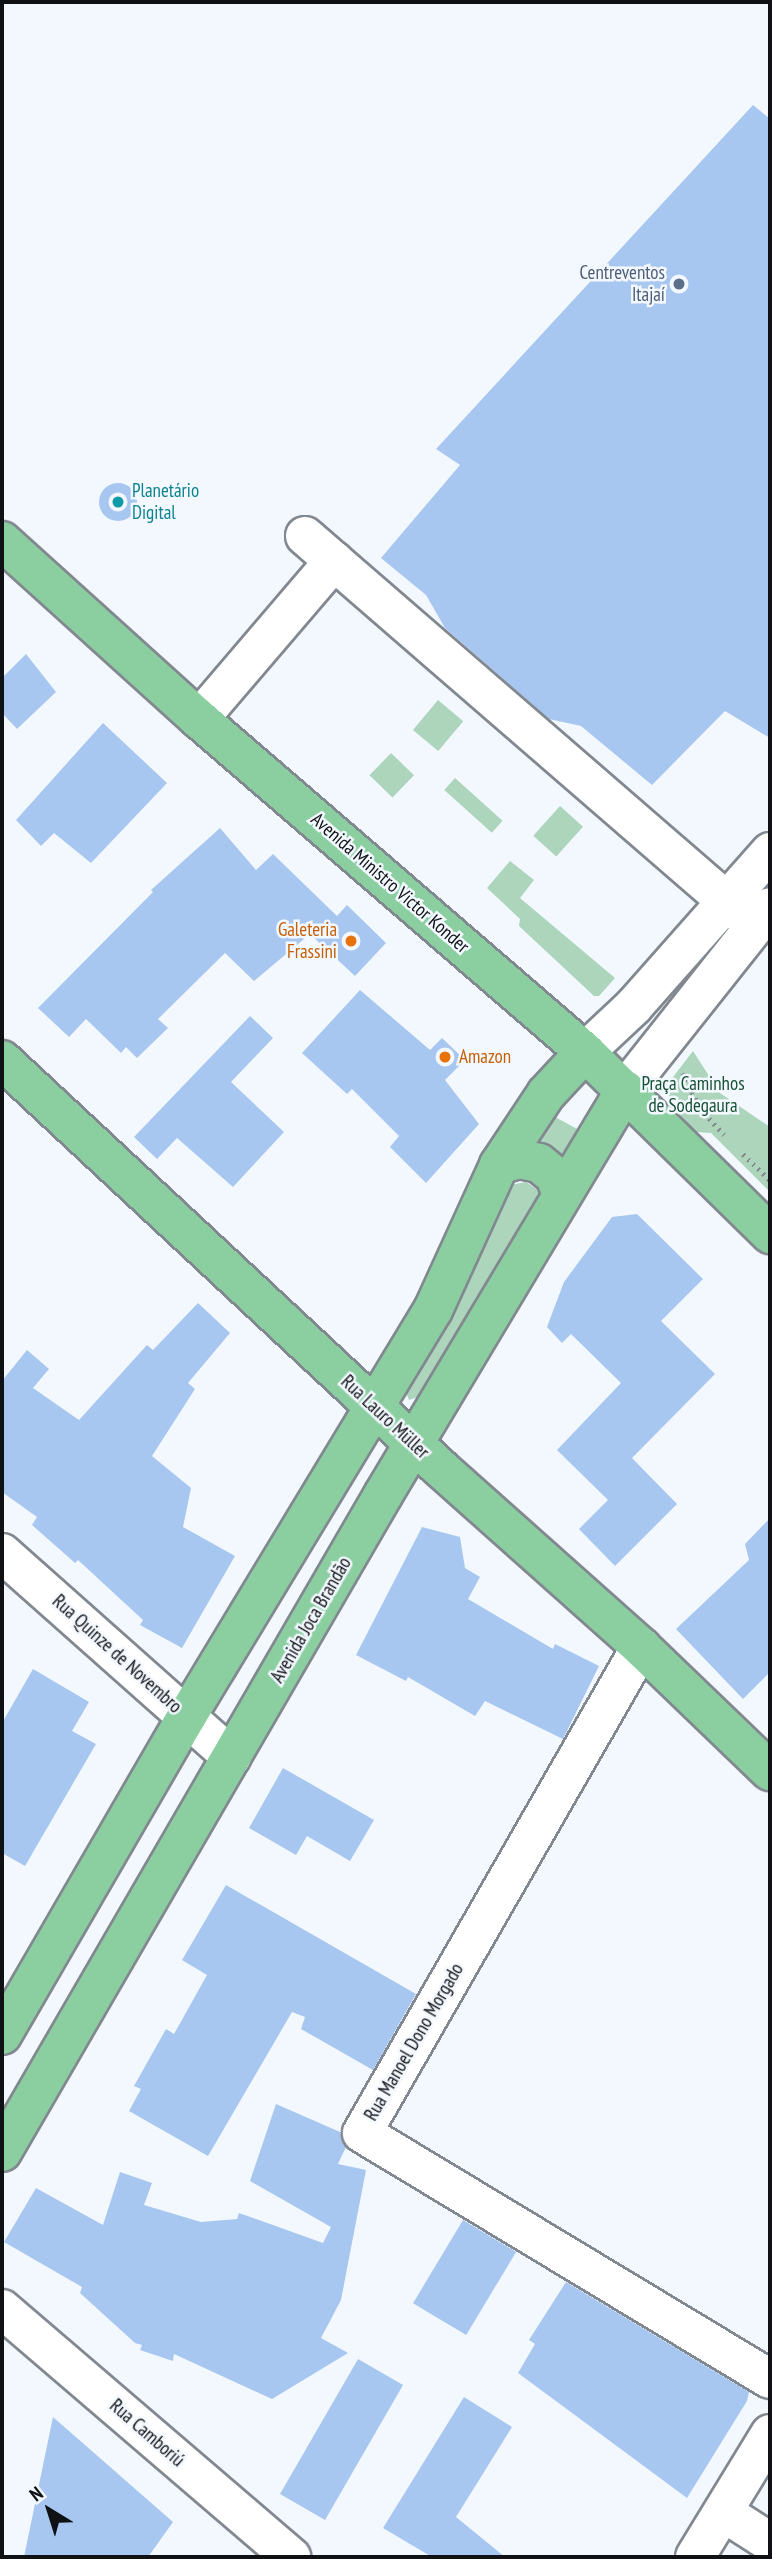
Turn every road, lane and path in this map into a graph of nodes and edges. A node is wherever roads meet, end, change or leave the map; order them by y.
1 (305, 536) dead end
2 (2, 541) edge
3 (334, 561) junction
4 (199, 719) junction
5 (770, 852) edge
6 (750, 911) edge
7 (666, 1034) junction
8 (585, 1052) junction
9 (2, 1060) edge
10 (625, 1090) junction
11 (725, 1136) dead end
12 (734, 1145) dead end
13 (499, 1165) junction
14 (770, 1180) edge
15 (562, 1195) junction
16 (770, 1234) edge
17 (374, 1407) junction
18 (414, 1444) junction
19 (2, 1553) edge
20 (641, 1647) junction
21 (187, 1716) junction
22 (232, 1757) junction
23 (770, 1771) edge
24 (2, 2035) edge
25 (2, 2152) edge
26 (2, 2309) edge
27 (770, 2379) edge
28 (770, 2434) edge
29 (723, 2512) junction
30 (770, 2542) edge
31 (291, 2557) edge
32 (695, 2557) edge

1 - 3 street
2 - 4 main road, Avenida Ministro Victor Konder
3 - 4 street
3 - 6 street
4 - 8 main road, Avenida Ministro Victor Konder
5 - 6 street
6 - 7 street
6 - 8 street
7 - 10 street
7 - 11 path
8 - 10 main road, Avenida Ministro Victor Konder
8 - 13 main road
9 - 17 main road, Rua Lauro Müller
10 - 15 main road, Avenida Joca Brandão
10 - 16 main road, Avenida Ministro Victor Konder
12 - 14 path
13 - 15 main road
13 - 17 main road
15 - 18 main road, Avenida Joca Brandão
17 - 18 main road, Rua Lauro Müller
17 - 21 main road
18 - 20 main road, Rua Lauro Müller
18 - 22 main road, Avenida Joca Brandão
19 - 21 street, Rua Quinze de Novembro
20 - 23 main road, Rua Lauro Müller
20 - 27 street, Rua Manoel Dono Morgado
21 - 22 street, Rua Quinze de Novembro
21 - 24 main road
22 - 25 main road, Avenida Joca Brandão
26 - 31 street, Rua Camboriú
28 - 29 street
29 - 30 street
29 - 32 street

